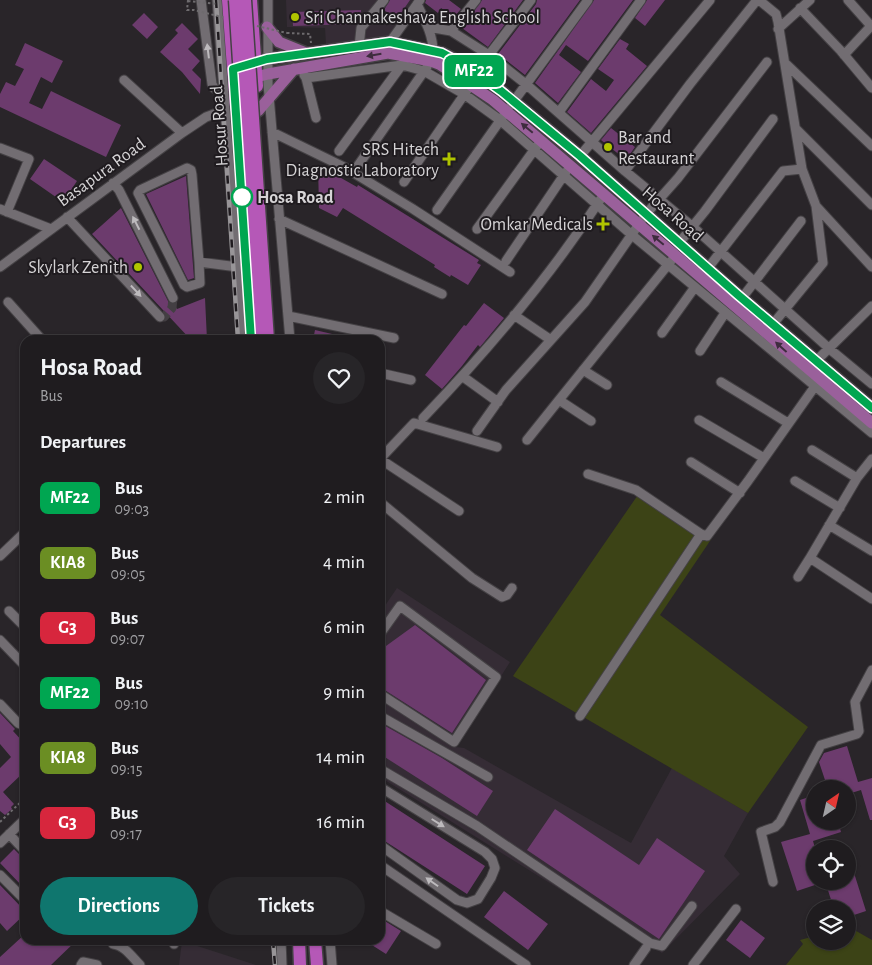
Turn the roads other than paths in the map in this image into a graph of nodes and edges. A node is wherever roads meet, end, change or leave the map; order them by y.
1 (202, 0) edge
2 (235, 0) edge
3 (245, 0) edge
4 (251, 0) edge
5 (268, 0) edge
6 (384, 0) edge
7 (476, 0) edge
8 (530, 0) edge
9 (588, 0) edge
10 (641, 0) edge
11 (710, 0) edge
12 (758, 0) edge
13 (810, 0) edge
14 (848, 0) edge
15 (221, 1) edge
16 (418, 2) edge
17 (800, 8) junction
18 (267, 26) junction
19 (872, 26) edge
20 (428, 27) junction
21 (778, 29) junction
22 (451, 31) junction
23 (390, 42) junction
24 (359, 46) junction
25 (308, 53) junction
26 (489, 55) junction
27 (844, 55) junction
28 (432, 56) junction
29 (262, 61) junction
30 (405, 61) junction
31 (767, 62) dead end
32 (785, 63) junction
33 (233, 69) junction
34 (424, 71) junction
35 (300, 72) junction
36 (262, 75) junction
37 (124, 80) dead end
38 (234, 84) junction
39 (527, 85) junction
40 (872, 88) edge
41 (468, 89) junction
42 (224, 94) junction
43 (269, 98) junction
44 (225, 110) junction
45 (258, 111) junction
46 (507, 111) junction
47 (559, 112) junction
48 (316, 118) dead end
49 (773, 119) dead end
50 (795, 129) junction
51 (272, 132) junction
52 (182, 133) junction
53 (541, 140) junction
54 (592, 142) junction
55 (872, 146) edge
56 (0, 148) edge
57 (534, 150) junction
58 (339, 151) dead end
59 (580, 156) junction
60 (571, 165) junction
61 (357, 167) dead end
62 (802, 169) junction
63 (625, 171) junction
64 (563, 176) junction
65 (404, 182) dead end
66 (113, 183) junction
67 (604, 194) junction
68 (659, 199) junction
69 (597, 205) junction
70 (872, 205) edge
71 (816, 206) junction
72 (3, 210) edge
73 (437, 210) dead end
74 (646, 214) junction
75 (67, 217) junction
76 (279, 219) junction
77 (801, 221) dead end
78 (639, 224) junction
79 (693, 227) junction
80 (51, 229) junction
81 (477, 229) dead end
82 (632, 235) junction
83 (679, 243) junction
84 (722, 253) junction
85 (673, 260) junction
86 (2, 261) edge
87 (506, 261) dead end
88 (199, 262) junction
89 (238, 267) junction
90 (872, 267) edge
91 (708, 268) junction
92 (510, 272) dead end
93 (755, 282) junction
94 (694, 287) junction
95 (442, 294) dead end
96 (173, 298) dead end
97 (742, 298) junction
98 (8, 302) dead end
99 (872, 306) edge
100 (786, 309) junction
101 (725, 313) junction
102 (514, 315) junction
103 (288, 316) junction
104 (160, 317) dead end
105 (773, 324) junction
106 (662, 334) dead end
107 (38, 335) edge
108 (242, 335) edge
109 (251, 335) edge
110 (257, 335) edge
111 (268, 335) edge
112 (274, 335) edge
113 (290, 335) edge
114 (380, 335) edge
115 (385, 336) edge
116 (394, 338) dead end
117 (551, 340) junction
118 (829, 348) junction
119 (700, 351) dead end
120 (816, 361) junction
121 (583, 370) junction
122 (385, 374) edge
123 (462, 376) junction
124 (411, 380) dead end
125 (721, 382) dead end
126 (817, 383) junction
127 (872, 384) edge
128 (607, 385) dead end
129 (559, 400) junction
130 (498, 402) junction
131 (872, 408) edge
132 (423, 418) dead end
133 (699, 420) dead end
134 (591, 421) dead end
135 (788, 423) junction
136 (872, 423) edge
137 (477, 431) dead end
138 (872, 433) edge
139 (527, 440) dead end
140 (497, 448) dead end
141 (812, 450) dead end
142 (385, 454) edge
143 (764, 458) junction
144 (872, 459) edge
145 (385, 462) edge
146 (692, 462) dead end
147 (864, 470) junction
148 (588, 474) dead end
149 (872, 476) edge
150 (857, 478) junction
151 (794, 481) dead end
152 (740, 493) junction
153 (385, 506) edge
154 (840, 508) junction
155 (459, 512) dead end
156 (829, 525) junction
157 (701, 534) junction
158 (20, 537) edge
159 (872, 551) edge
160 (0, 556) edge
161 (810, 558) junction
162 (798, 578) dead end
163 (512, 588) dead end
164 (872, 599) edge
165 (8, 610) dead end
166 (20, 622) edge
167 (385, 627) edge
168 (0, 640) edge
169 (20, 661) edge
170 (872, 670) edge
171 (385, 697) edge
172 (0, 704) edge
173 (580, 716) dead end
174 (385, 719) edge
175 (20, 724) edge
176 (385, 773) edge
177 (488, 777) dead end
178 (385, 790) edge
179 (20, 824) edge
180 (9, 834) junction
181 (0, 843) edge
182 (20, 846) edge
183 (385, 849) edge
184 (385, 868) edge
185 (0, 875) edge
186 (773, 882) dead end
187 (20, 895) edge
188 (692, 906) dead end
189 (736, 909) dead end
190 (385, 914) edge
191 (436, 944) dead end
192 (120, 945) edge
193 (281, 945) edge
194 (292, 945) edge
195 (299, 945) edge
196 (309, 945) edge
197 (315, 945) edge
198 (330, 945) edge
199 (646, 948) dead end
200 (332, 962) edge
201 (81, 965) edge
202 (97, 965) edge
203 (140, 965) edge
204 (282, 965) edge
205 (293, 965) edge
206 (300, 965) edge
207 (310, 965) edge
208 (317, 965) edge
209 (342, 965) edge
210 (526, 965) edge
211 (634, 965) edge
212 (693, 965) edge

42 -> 1 street
2 - 110 highway, bridge
3 - 111 highway, bridge
4 - 29 highway
5 - 18 street
6 - 24 street
7 - 22 street
8 - 26 street
9 - 39 street
10 - 47 street
11 - 54 street
12 - 21 street
12 - 63 street
13 - 17 street
14 - 19 street
15 - 33 highway, Hosur Road
15 - 42 street
16 - 20 street
16 - 23 street
17 - 21 street
17 - 27 street
18 - 25 main road
18 - 29 street
19 - 27 street
20 - 22 street
20 - 28 street
21 - 32 street
22 - 26 street
23 - 24 main road, Hosa Road
23 - 28 main road, Hosa Road
24 - 25 main road, Hosa Road
25 - 29 main road, Hosa Road
26 - 39 street
27 - 40 street
28 - 30 main road, Hosa Road
28 - 34 street
28 - 41 main road, Hosa Road
28 - 46 main road, Hosa Road
29 - 33 main road, Hosa Road
29 - 36 highway
30 - 34 street
30 - 35 main road, Hosa Road
30 - 58 street
31 - 68 street
32 - 50 street
32 - 55 street
33 - 38 highway, Hosur Road
34 - 41 street
34 - 61 street
35 - 36 main road, Hosa Road
35 - 43 main road
35 - 48 street
36 - 38 main road, Hosa Road
36 - 43 street
36 - 45 highway
37 - 52 street
38 - 109 highway, Hosur Road
39 - 46 street
39 - 47 street
41 - 46 main road, Hosa Road
41 - 65 street
42 - 44 street
43 - 45 main road
43 - 51 street
44 - 52 street, Basapura Road
44 - 89 street
45 - 112 highway
53 -> 46 main road, Hosa Road
46 - 57 street
46 - 59 main road, Hosa Road
46 - 73 street
47 - 54 street
49 - 79 street
50 - 62 street
50 - 70 street
51 - 76 street
51 - 92 street
52 - 66 street, Basapura Road
53 - 57 street
53 - 60 main road, Hosa Road
54 - 59 street
54 - 63 street
56 - 72 street
57 - 64 street
57 - 81 street
59 - 74 main road, Hosa Road
60 - 64 street
60 - 67 main road, Hosa Road
62 - 71 street
62 - 84 street
63 - 68 street
64 - 69 street
64 - 87 street
66 - 75 street, Basapura Road
96 -> 66 street
67 - 69 street
67 - 78 main road, Hosa Road
68 - 74 street
68 - 79 street
69 - 82 street
69 - 102 street
71 - 90 street
71 - 100 street
72 - 80 street
74 - 78 street
74 - 83 main road, Hosa Road
75 - 80 street, Basapura Road
75 -> 104 street
76 - 95 street
76 - 103 street
77 - 93 street
78 - 82 street
85 -> 78 main road, Hosa Road
79 - 83 street
79 - 84 street
80 - 86 street, Basapura Road
82 - 85 street
82 - 117 street
83 - 91 main road, Hosa Road
84 - 91 street
84 - 93 street
85 - 94 street
85 - 121 street
126 -> 85 main road, Hosa Road
88 - 88 street
88 - 89 street
89 - 108 street
91 - 97 main road, Hosa Road
93 - 97 street
93 - 100 street
94 - 101 street
94 - 106 street
97 - 105 main road, Hosa Road
98 - 107 street
99 - 118 street
100 - 105 street
100 - 118 street
101 - 119 street
101 - 126 street
102 - 117 street
102 - 123 street
103 - 113 street
103 - 114 street
105 - 120 main road, Hosa Road
115 - 116 street
117 - 130 street
118 - 120 street
118 - 127 street
120 - 131 main road, Hosa Road
121 - 128 street
121 - 129 street
122 - 124 street
123 - 130 street
123 - 132 street
125 - 135 street
126 - 135 street
126 - 136 main road, Hosa Road
126 - 138 street
129 - 134 street
129 - 139 street
130 - 137 street
133 - 143 street
135 - 143 street
140 - 142 street
141 - 150 street
143 - 152 street
144 - 147 street
145 - 155 street
146 - 152 street
147 - 149 street
147 - 150 street
148 - 157 street
150 - 154 street
151 - 154 street
152 - 157 street
153 - 163 street
154 - 156 street
156 - 159 street
156 - 161 street
157 - 173 street
158 - 160 street
161 - 162 street
161 - 164 street
165 - 166 street
167 - 171 street
168 - 169 street
170 - 186 street
172 - 175 street
174 - 177 street
176 - 188 street
178 -> 183 street
179 - 180 street
180 - 181 street
180 - 182 street
184 - 210 street
185 - 187 street
189 - 212 street
190 - 191 street
192 - 203 street
193 - 204 street
194 - 205 highway
195 - 206 highway
196 - 207 highway
197 - 208 highway
198 - 200 street
199 - 211 street
200 - 209 street
201 - 202 street

